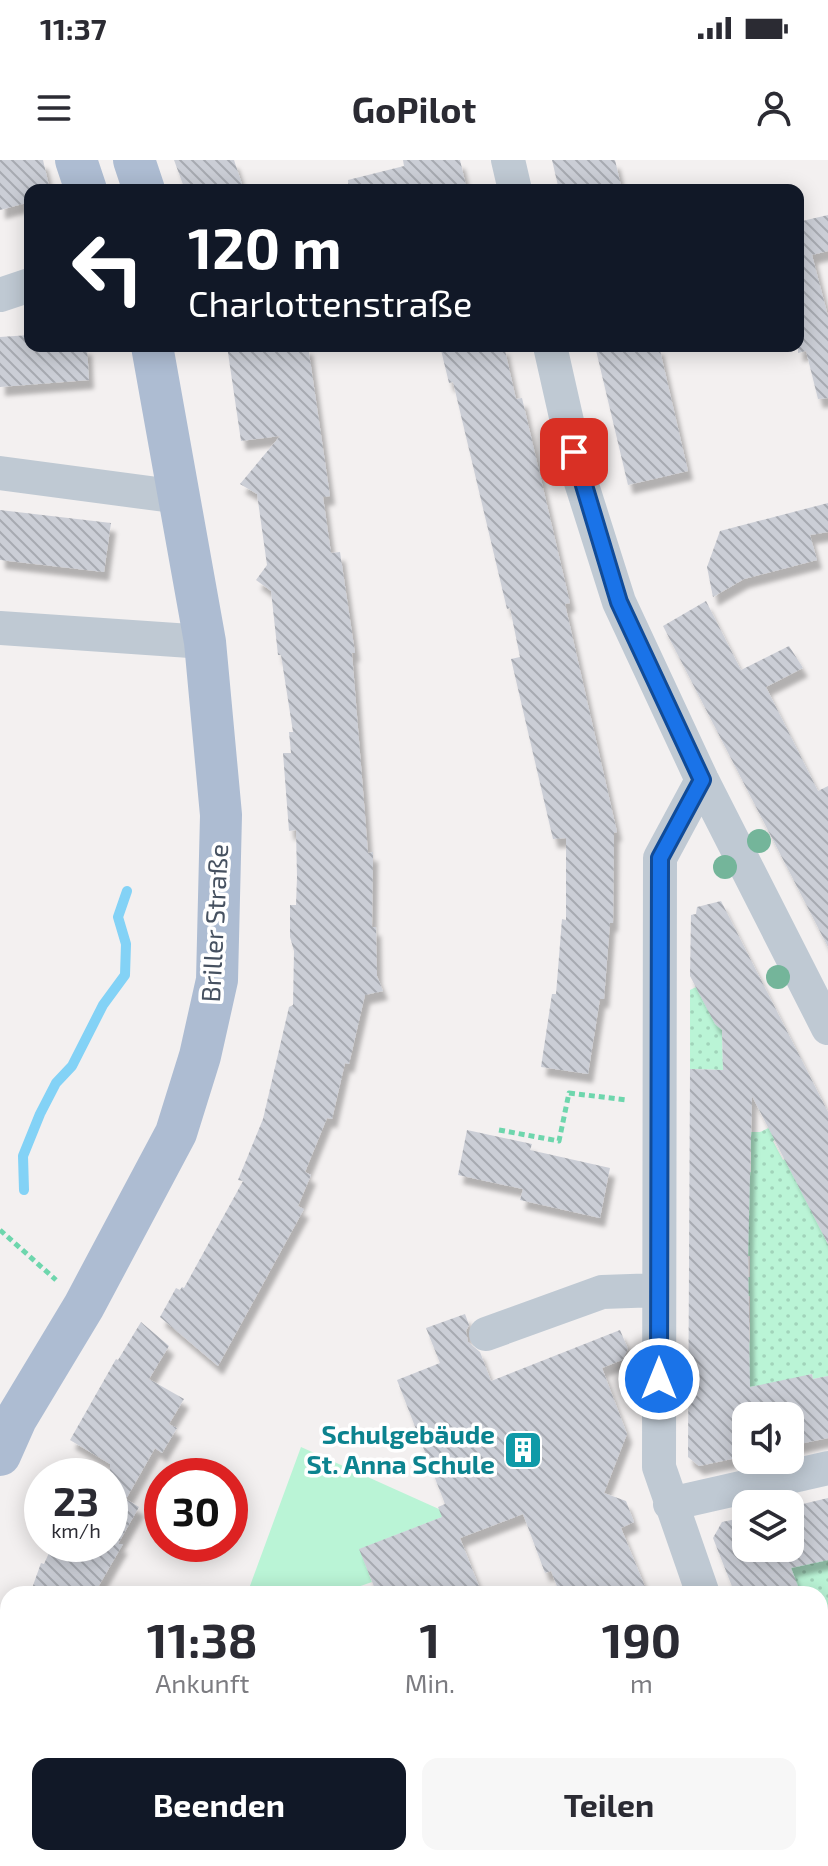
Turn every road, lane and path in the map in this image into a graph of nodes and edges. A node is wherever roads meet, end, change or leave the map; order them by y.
1 (76, 160) edge
2 (134, 160) edge
3 (508, 160) edge
4 (84, 184) edge
5 (142, 184) edge
6 (514, 184) edge
7 (24, 287) edge
8 (0, 295) edge
9 (153, 352) edge
10 (551, 352) edge
11 (0, 473) edge
12 (180, 497) junction
13 (0, 628) edge
14 (205, 642) junction
15 (702, 780) junction
16 (828, 1028) edge
17 (616, 1099) dead end
18 (499, 1130) dead end
19 (0, 1230) edge
20 (659, 1290) junction
21 (84, 1306) junction
22 (486, 1334) dead end
23 (0, 1455) edge
24 (828, 1468) edge
25 (670, 1504) junction
26 (700, 1586) edge

1 - 4 main road
2 - 5 main road
3 - 6 street
7 - 8 street
9 - 12 main road, Briller Straße
10 - 15 street
11 - 12 street
12 - 14 main road, Briller Straße
13 - 14 street
14 - 21 main road, Briller Straße
15 - 16 street
15 - 20 street
17 - 18 path
19 - 21 path
20 - 22 street
20 - 25 street
21 - 23 main road, Briller Straße
24 - 25 street
25 - 26 street

